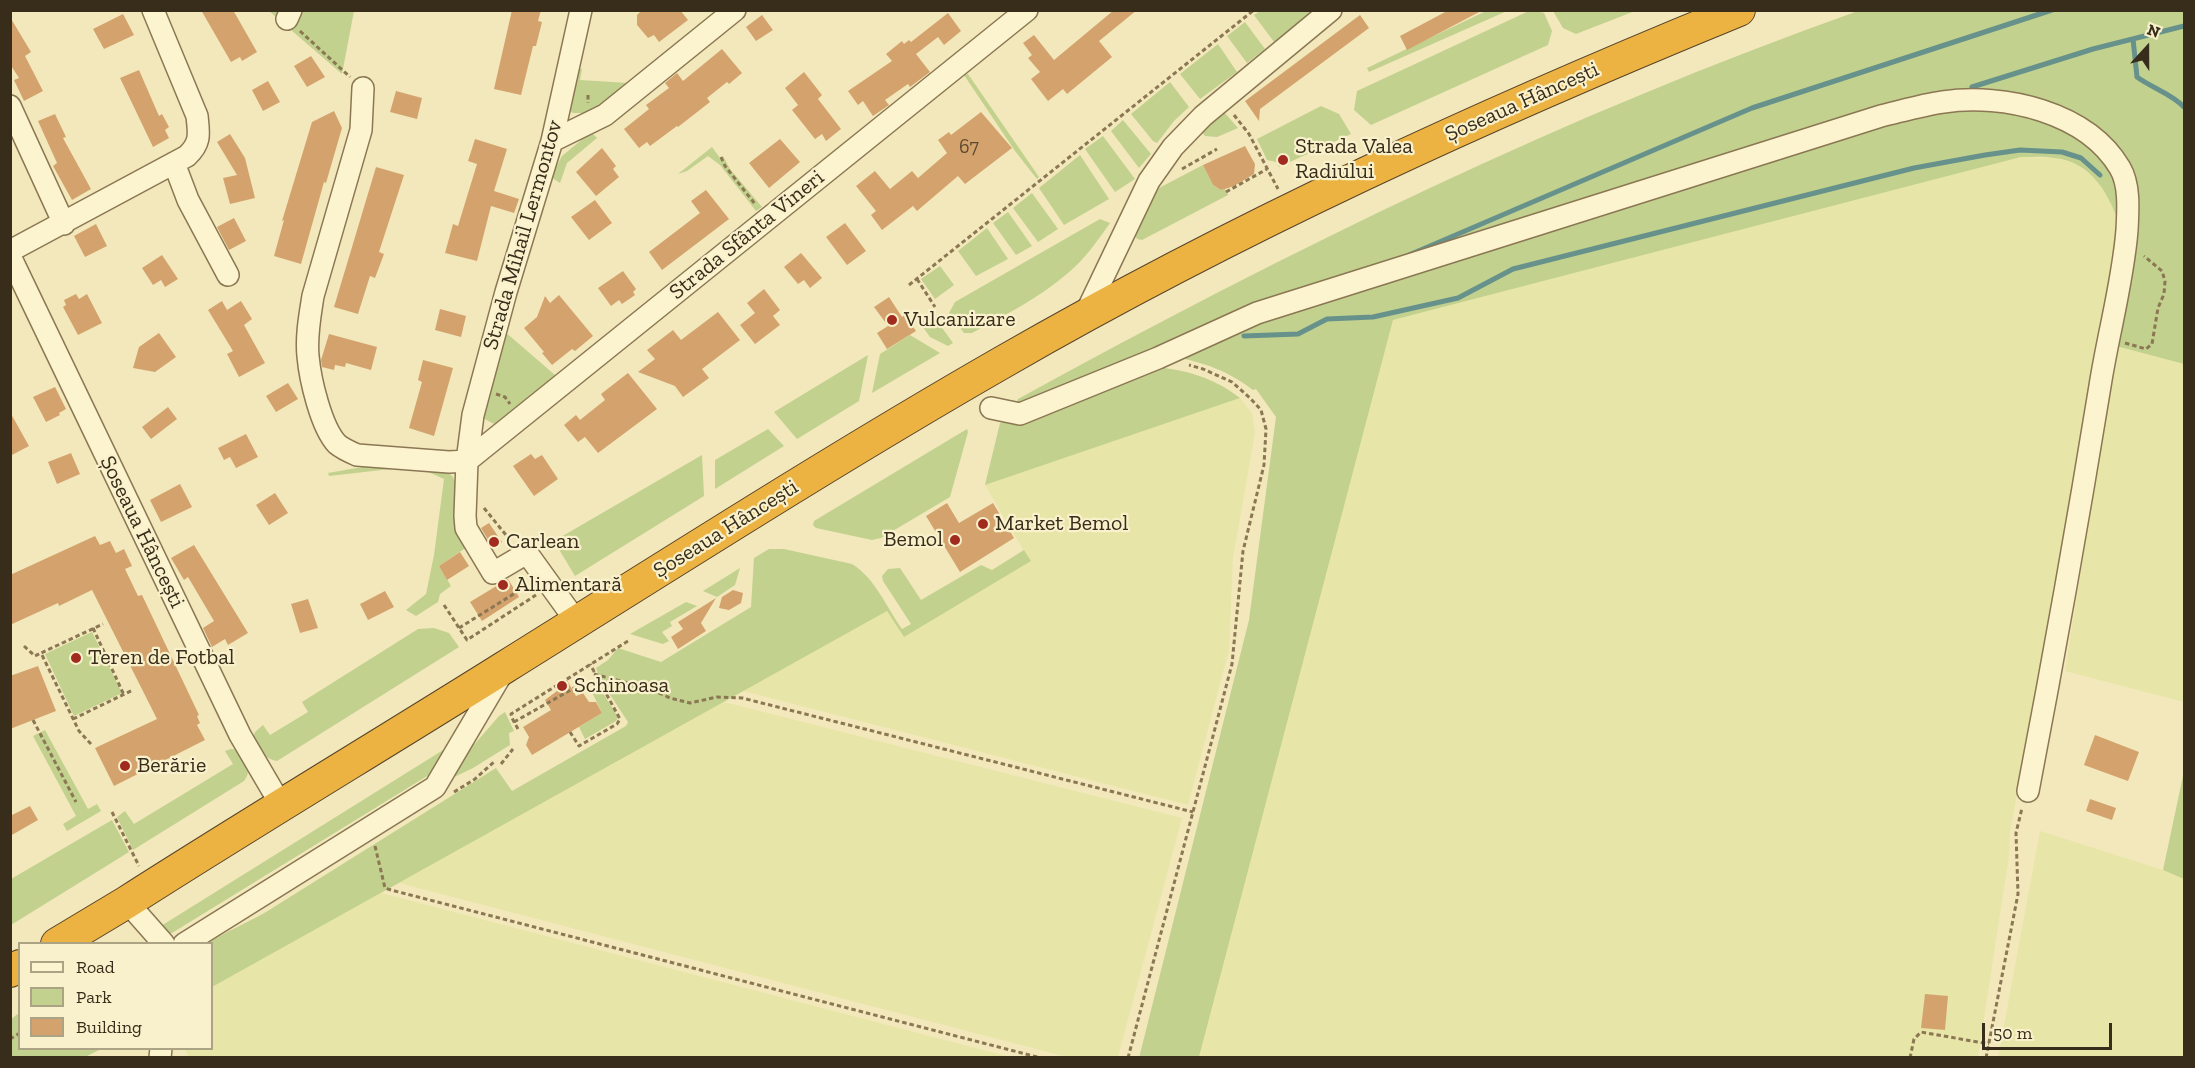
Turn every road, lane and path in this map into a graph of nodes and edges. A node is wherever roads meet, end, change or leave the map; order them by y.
1 (153, 10) edge
2 (581, 10) edge
3 (735, 10) edge
4 (1027, 10) edge
5 (1254, 10) edge
6 (1331, 10) edge
7 (1739, 10) edge
8 (289, 15) edge
9 (363, 88) joint
10 (1222, 99) junction
11 (10, 106) edge
12 (552, 141) junction
13 (721, 157) dead end
14 (181, 160) junction
15 (1267, 169) junction
16 (1226, 192) dead end
17 (1289, 210) junction
18 (768, 219) junction
19 (64, 224) junction
20 (2125, 243) junction
21 (10, 253) edge
22 (228, 275) dead end
23 (917, 279) junction
24 (909, 285) dead end
25 (935, 307) dead end
26 (1084, 317) junction
27 (2109, 334) junction
28 (1158, 358) junction
29 (479, 392) junction
30 (991, 408) dead end
31 (520, 418) junction
32 (467, 460) junction
33 (466, 486) junction
34 (523, 555) junction
35 (532, 582) dead end
36 (536, 587) dead end
37 (444, 604) dead end
38 (576, 621) junction
39 (102, 624) dead end
40 (93, 628) junction
41 (459, 628) junction
42 (628, 641) dead end
43 (24, 646) dead end
44 (41, 653) junction
45 (590, 664) junction
46 (507, 666) junction
47 (594, 674) junction
48 (583, 683) dead end
49 (133, 690) dead end
50 (124, 694) junction
51 (73, 719) junction
52 (33, 720) dead end
53 (514, 722) junction
54 (518, 729) dead end
55 (570, 732) dead end
56 (91, 744) dead end
57 (513, 749) dead end
58 (501, 764) dead end
59 (2028, 791) joint
60 (76, 802) dead end
61 (281, 805) junction
62 (112, 812) dead end
63 (1193, 812) junction
64 (375, 841) dead end
65 (138, 895) junction
66 (60, 942) edge
67 (163, 942) edge
68 (187, 942) edge
69 (1989, 1044) junction
70 (1041, 1058) edge
71 (1128, 1058) edge
72 (1910, 1058) edge
73 (1986, 1058) edge

1 - 14 street
2 - 12 street, Strada Mihail Lermontov
3 - 12 street
4 - 18 street, Strada Sfânta Vineri
5 - 23 path
6 - 10 street
7 - 17 highway, Șoseaua Hâncești
8 - 9 path
9 - 32 street
10 - 15 path
10 - 26 street
11 - 19 street
12 - 29 street, Strada Mihail Lermontov
13 - 18 path
14 - 19 street
14 - 22 street
15 - 16 path
15 - 17 path
17 - 26 highway, Șoseaua Hâncești
18 - 31 street, Strada Sfânta Vineri
19 - 21 street
20 - 27 street
20 - 27 path
20 - 28 street
21 - 61 street, Șoseaua Hâncești
23 - 24 path
23 - 25 path
26 - 38 highway, Șoseaua Hâncești
27 - 59 street
28 - 30 street
28 - 63 path
29 - 31 path
29 - 32 street, Strada Mihail Lermontov
31 - 32 street, Strada Sfânta Vineri
32 - 33 street, Strada Mihail Lermontov
33 - 34 path
33 - 34 street, Strada Mihail Lermontov
34 - 38 street
35 - 41 path
36 - 41 path
37 - 41 path
38 - 46 highway, Șoseaua Hâncești
39 - 40 path
40 - 44 path
40 - 50 path
42 - 45 path
43 - 44 path
44 - 51 path
45 - 47 path
45 - 53 path
46 - 61 highway, Șoseaua Hâncești
46 - 68 street
47 - 55 path
47 - 63 path
48 - 53 path
49 - 50 path
50 - 51 path
51 - 56 path
52 - 60 path
53 - 54 path
57 - 58 path
59 - 69 path
61 - 65 highway, Șoseaua Hâncești
62 - 65 path
63 - 71 path
64 - 70 path
65 - 66 highway, Șoseaua Hâncești
65 - 67 street
69 - 72 path
69 - 73 path

